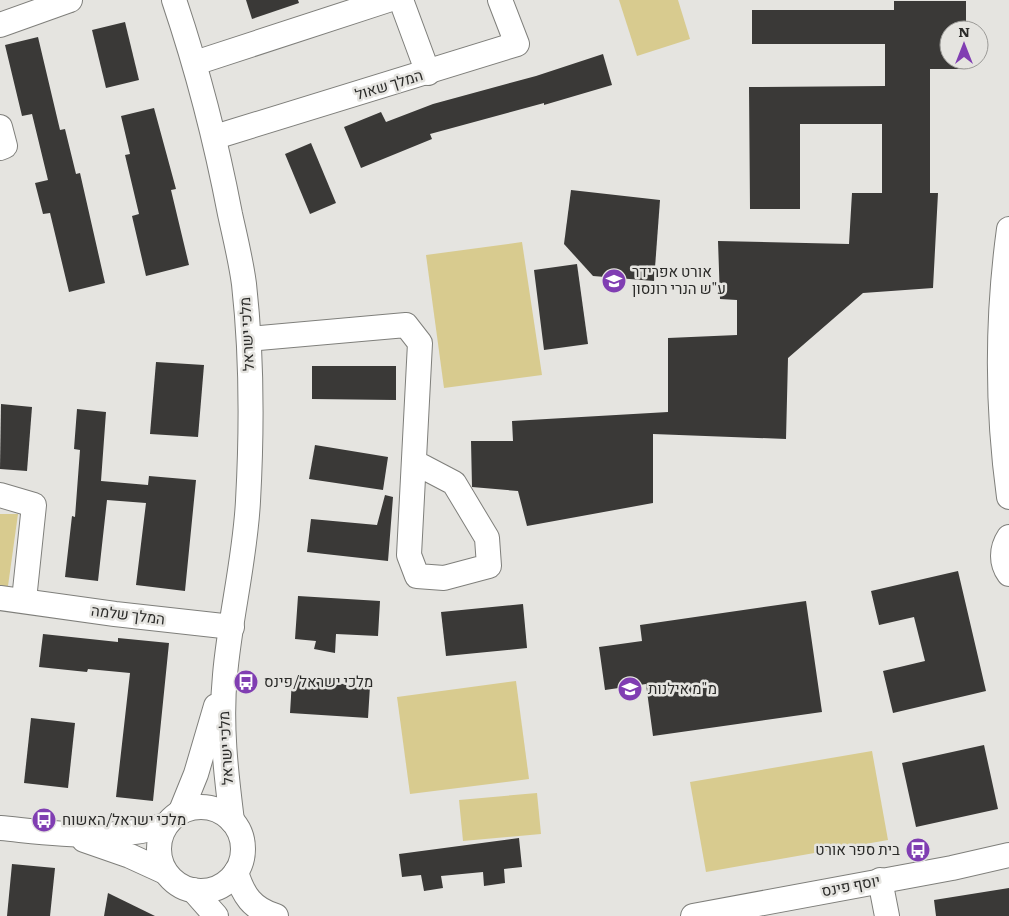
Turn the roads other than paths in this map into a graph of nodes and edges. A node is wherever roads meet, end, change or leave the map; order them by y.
1 (70, 0) edge
2 (174, 0) edge
3 (388, 0) edge
4 (401, 0) edge
5 (500, 0) edge
6 (0, 25) edge
7 (195, 63) junction
8 (428, 73) junction
9 (0, 127) edge
10 (215, 137) junction
11 (0, 148) edge
12 (1009, 228) edge
13 (249, 339) junction
14 (414, 462) junction
15 (0, 496) edge
16 (1009, 497) edge
17 (1009, 538) edge
18 (1009, 574) edge
19 (0, 598) edge
20 (24, 600) junction
21 (232, 627) junction
22 (225, 676) junction
23 (173, 818) junction
24 (232, 821) junction
25 (0, 828) edge
26 (56, 833) junction
27 (1009, 855) edge
28 (165, 872) junction
29 (236, 872) junction
30 (880, 880) junction
31 (193, 890) junction
32 (271, 915) edge
33 (216, 916) edge
34 (693, 916) edge
35 (887, 916) edge

1 - 6 street
2 - 7 street, מלכי ישראל
3 - 7 street
4 - 8 street
5 - 8 street, המלך שאול
7 - 10 street, מלכי ישראל
8 - 10 street, המלך שאול
9 - 11 street
10 - 13 street, מלכי ישראל
12 - 16 street
13 - 14 street
13 - 21 street, מלכי ישראל
14 - 14 street
15 - 20 street
17 - 18 street
19 - 20 street, המלך שלמה
20 - 21 street, המלך שלמה
21 - 22 street, מלכי ישראל
22 - 23 street, מלכי ישראל
22 - 24 street, מלכי ישראל
23 - 24 street
23 - 26 street
23 - 28 street
24 - 29 street
25 - 26 street
26 - 28 street
27 - 30 street, יוסף פינס
28 - 31 street
29 - 31 street
29 - 32 street
30 - 34 street, יוסף פינס
30 - 35 street
31 - 33 street

